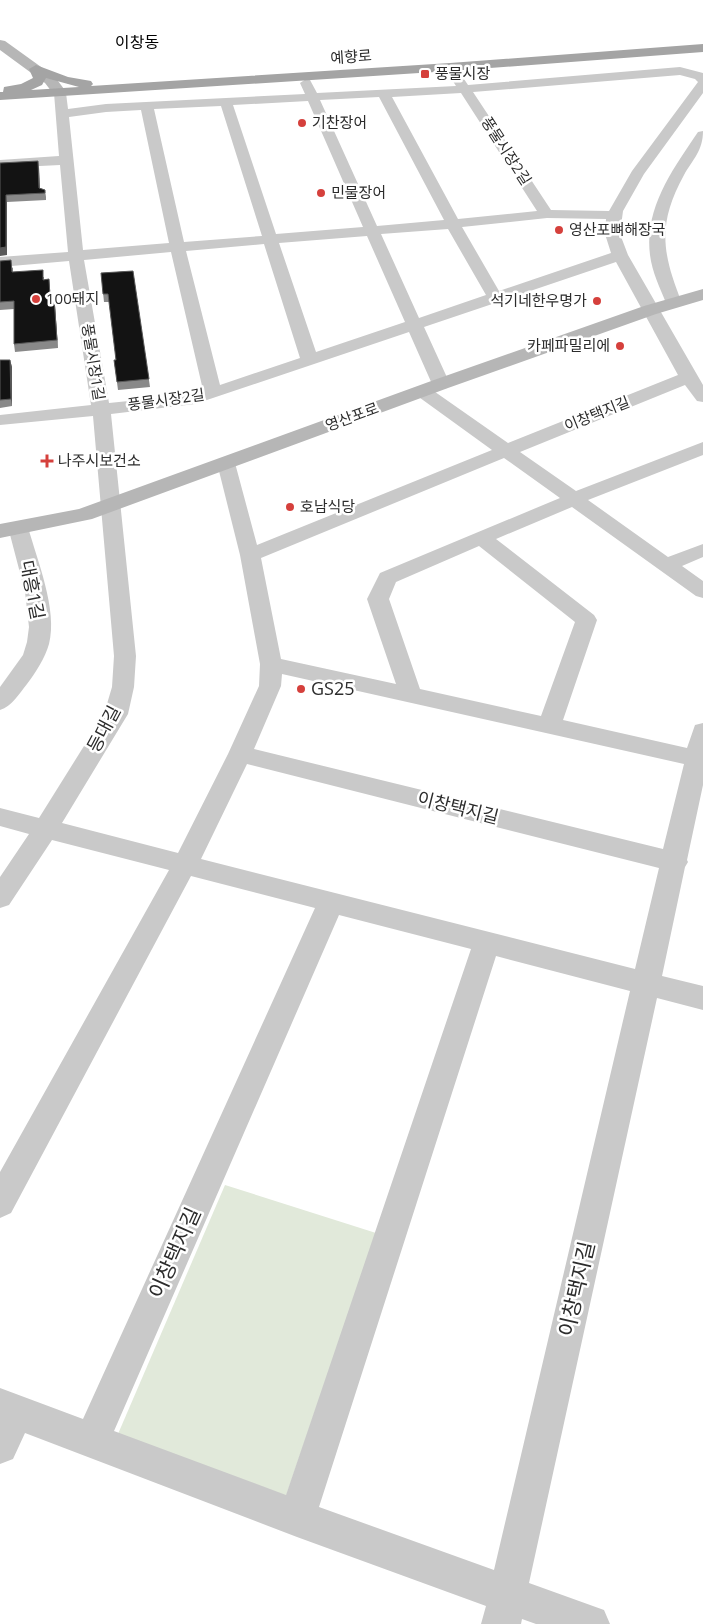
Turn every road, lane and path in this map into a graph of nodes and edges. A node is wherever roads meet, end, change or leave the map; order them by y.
1 (0, 44) edge
2 (703, 48) edge
3 (450, 67) junction
4 (36, 69) junction
5 (303, 76) junction
6 (703, 80) edge
7 (703, 84) edge
8 (169, 86) junction
9 (465, 89) junction
10 (0, 92) edge
11 (384, 94) junction
12 (0, 96) edge
13 (312, 98) junction
14 (226, 103) junction
15 (0, 104) edge
16 (61, 105) junction
17 (147, 106) junction
18 (703, 135) edge
19 (67, 160) junction
20 (0, 164) edge
21 (547, 214) junction
22 (615, 216) junction
23 (453, 224) junction
24 (372, 231) junction
25 (271, 240) junction
26 (177, 248) junction
27 (620, 255) junction
28 (76, 256) junction
29 (0, 262) edge
30 (700, 295) edge
31 (495, 297) junction
32 (674, 303) junction
33 (650, 310) junction
34 (414, 325) junction
35 (310, 361) junction
36 (688, 377) junction
37 (432, 388) junction
38 (213, 393) junction
39 (703, 397) edge
40 (101, 409) junction
41 (0, 420) edge
42 (703, 448) edge
43 (507, 451) junction
44 (226, 463) junction
45 (574, 499) junction
46 (110, 505) junction
47 (9, 529) edge
48 (481, 538) junction
49 (703, 550) edge
50 (250, 555) junction
51 (666, 565) junction
52 (703, 591) edge
53 (271, 664) junction
54 (411, 695) junction
55 (0, 702) edge
56 (549, 726) junction
57 (700, 745) edge
58 (240, 754) junction
59 (0, 817) edge
60 (46, 828) junction
61 (675, 862) junction
62 (184, 864) junction
63 (0, 898) edge
64 (331, 902) junction
65 (487, 942) junction
66 (647, 983) junction
67 (703, 998) edge
68 (0, 1203) edge
69 (8, 1409) edge
70 (92, 1440) junction
71 (0, 1446) edge
72 (297, 1518) junction
73 (504, 1609) edge
74 (590, 1624) edge

1 - 4 street
2 - 3 main road, 예향로
3 - 5 main road, 예향로
3 - 9 street, 풍물시장2길
4 - 8 main road
4 - 10 main road
4 - 16 street
5 - 8 main road, 예향로
5 - 13 street
6 - 9 street
7 - 22 street
8 - 16 main road
9 - 11 street
9 - 21 street, 풍물시장2길
11 - 13 street
11 - 23 street
12 - 16 main road
13 - 14 street
13 - 24 street
14 - 17 street
14 - 25 street
15 - 16 main road
16 - 17 street
16 - 19 street, 풍물시장1길
17 - 26 street, 풍물시장2길
18 - 32 street
19 - 20 street
19 - 28 street, 풍물시장1길
21 - 22 street
21 - 23 street
22 - 27 street
23 - 24 street
23 - 31 street
24 - 25 street
24 - 34 street
25 - 26 street
25 - 35 street
26 - 28 street
26 - 38 street, 풍물시장2길
27 - 31 street, 풍물시장2길
27 - 33 street
28 - 29 street
28 - 40 street, 풍물시장1길
30 - 32 street, 영산포로
31 - 34 street, 풍물시장2길
32 - 33 street, 영산포로
33 - 36 street
33 - 37 street, 영산포로
34 - 35 street, 풍물시장2길
34 - 37 street
35 - 38 street, 풍물시장2길
36 - 39 street
36 - 43 street, 이창택지길
37 - 43 street
37 - 44 street, 영산포로
38 - 40 street, 풍물시장2길
40 - 41 street, 풍물시장2길
40 - 46 street, 풍물시장1길
42 - 45 street
43 - 45 street
43 - 50 street, 이창택지길
44 - 46 street, 영산포로
44 - 50 street
45 - 48 street
45 - 51 street
46 - 47 street, 영산포로
46 - 60 street, 등대길
47 - 55 street, 대흥1길
48 - 54 street
48 - 56 street
49 - 51 street
50 - 53 street
51 - 52 street
53 - 54 street, 이창택지길
53 - 58 street
54 - 56 street, 이창택지길
56 - 57 street, 이창택지길
57 - 61 street, 이창택지길
58 - 61 street, 이창택지길
58 - 62 street
59 - 60 street
60 - 62 street
60 - 63 street, 등대길
61 - 66 street, 이창택지길
62 - 64 street
62 - 68 street
64 - 65 street
64 - 70 street, 이창택지길
65 - 66 street
65 - 72 street
66 - 67 street
66 - 73 street, 이창택지길
69 - 70 street
69 - 71 street
70 - 72 street
72 - 73 street
73 - 74 street

